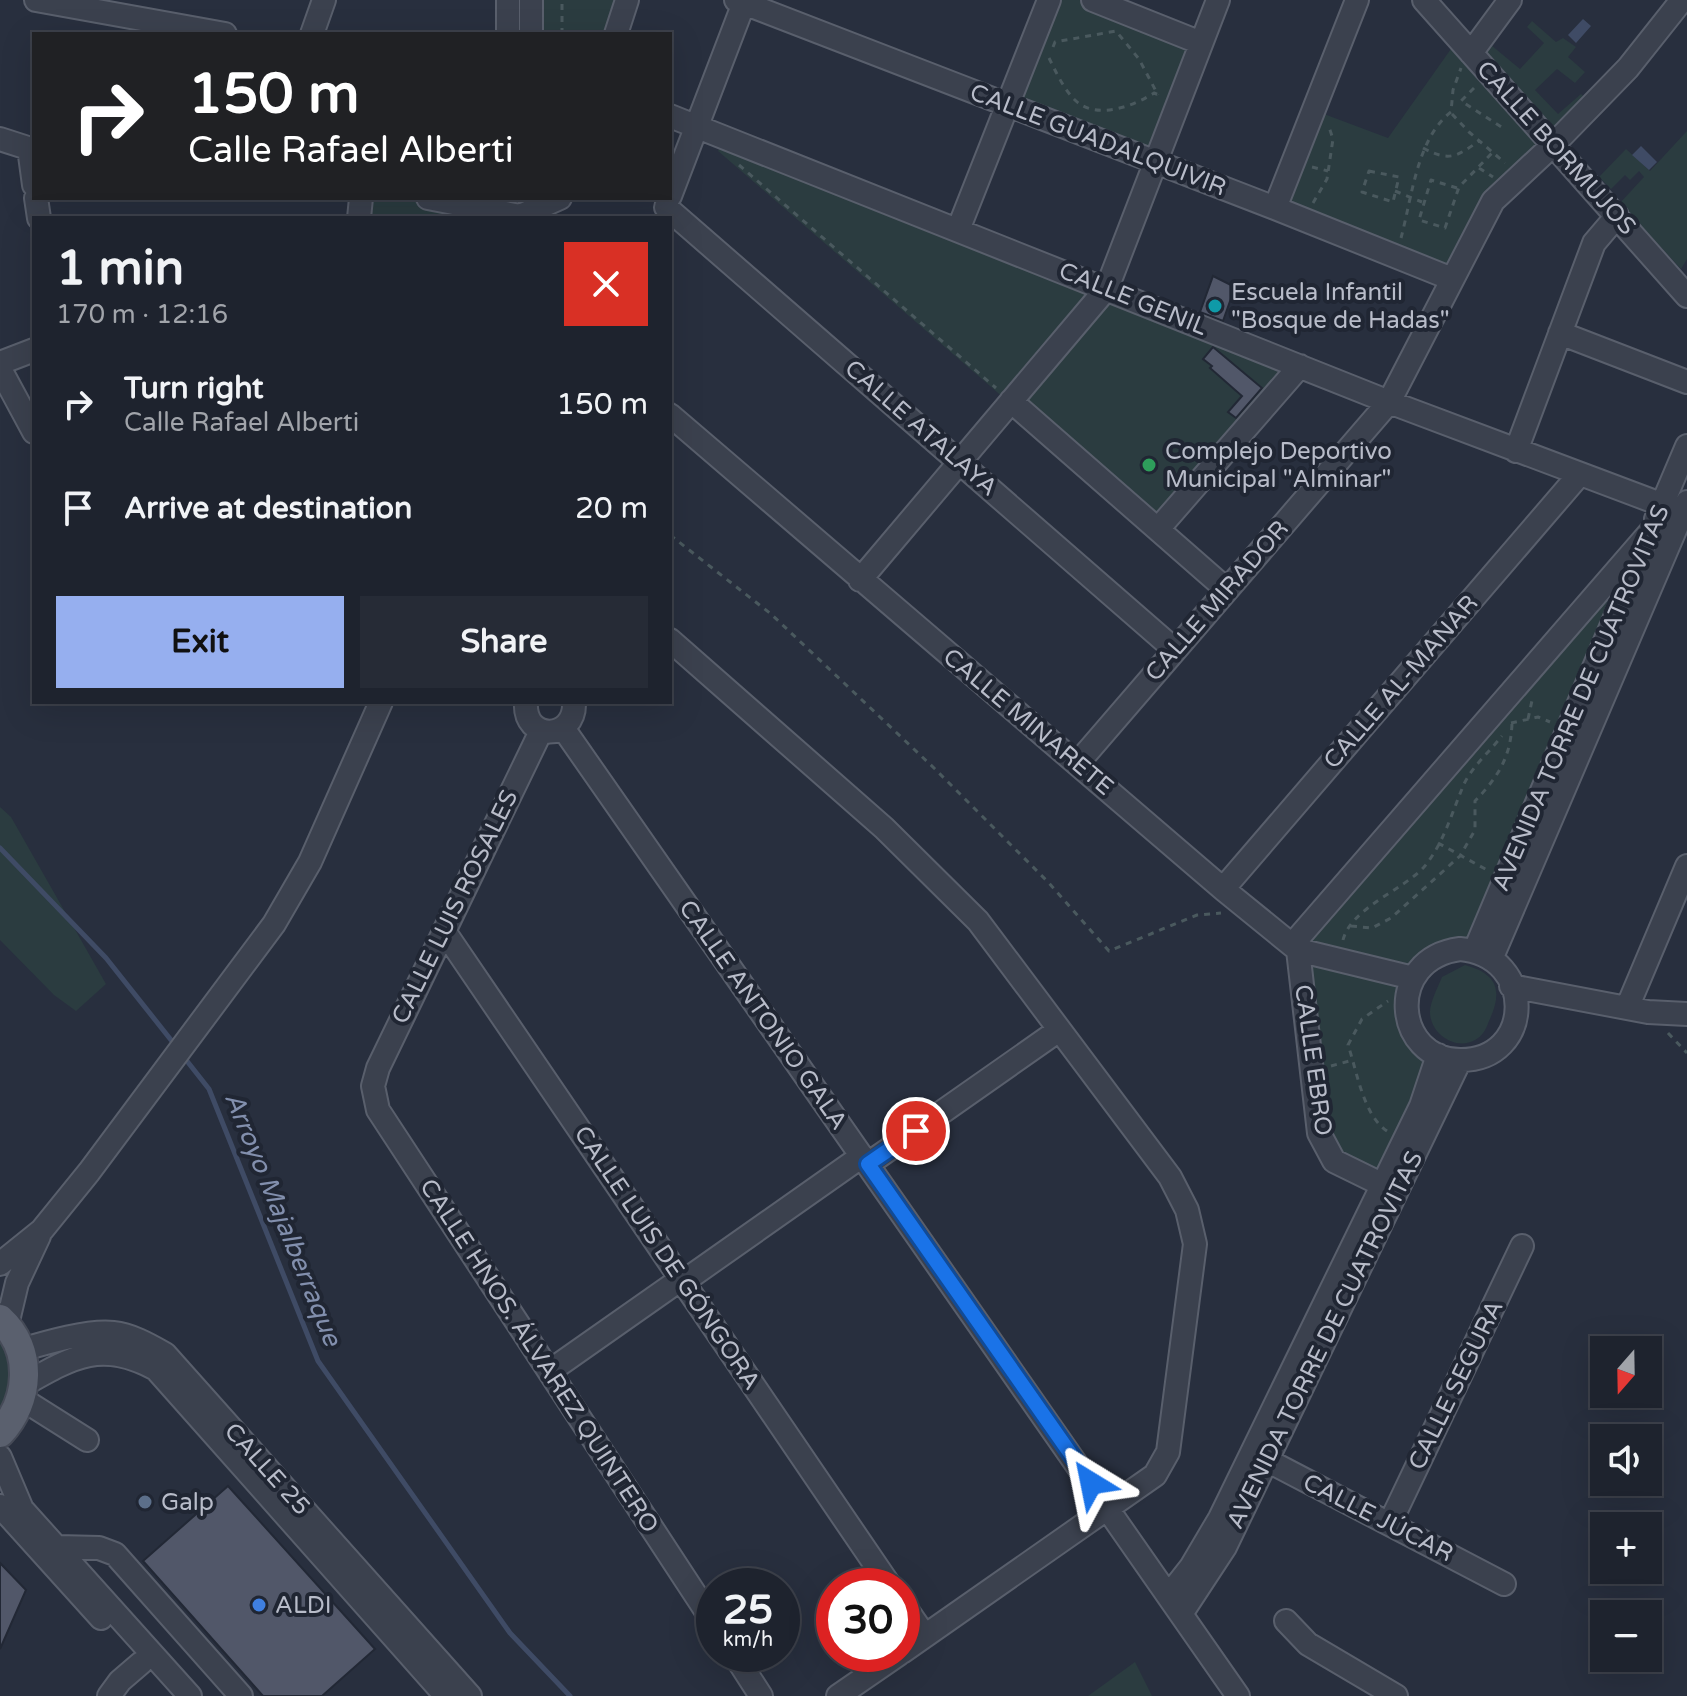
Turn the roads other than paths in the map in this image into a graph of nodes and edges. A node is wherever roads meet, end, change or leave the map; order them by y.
1 (36, 0) edge
2 (324, 0) edge
3 (508, 0) edge
4 (531, 0) edge
5 (627, 0) edge
6 (1049, 0) edge
7 (1093, 0) edge
8 (1218, 0) edge
9 (1357, 0) edge
10 (1424, 0) edge
11 (1510, 0) edge
12 (1682, 0) edge
13 (742, 1) edge
14 (104, 6) edge
15 (216, 32) edge
16 (313, 32) edge
17 (508, 32) edge
18 (531, 32) edge
19 (617, 32) edge
20 (1201, 43) junction
21 (1471, 53) junction
22 (1007, 104) junction
23 (672, 117) edge
24 (696, 126) junction
25 (0, 139) edge
26 (1554, 144) junction
27 (31, 149) edge
28 (1154, 161) junction
29 (672, 191) edge
30 (442, 200) edge
31 (555, 200) edge
32 (667, 205) edge
33 (1275, 208) junction
34 (520, 211) edge
35 (1617, 216) junction
36 (958, 230) junction
37 (1452, 279) junction
38 (1107, 288) junction
39 (1687, 296) edge
40 (1560, 333) junction
41 (32, 351) edge
42 (0, 366) edge
43 (1300, 366) junction
44 (1687, 382) edge
45 (1011, 401) junction
46 (1389, 402) junction
47 (672, 417) edge
48 (32, 428) edge
49 (1687, 446) edge
50 (1516, 451) junction
51 (960, 463) junction
52 (1579, 475) junction
53 (1680, 508) edge
54 (1158, 529) junction
55 (1652, 530) junction
56 (860, 580) junction
57 (1227, 590) junction
58 (672, 642) edge
59 (1175, 650) junction
60 (380, 704) edge
61 (524, 704) edge
62 (574, 704) edge
63 (552, 729) junction
64 (1077, 764) junction
65 (1687, 866) edge
66 (1223, 889) junction
67 (444, 931) junction
68 (1295, 948) junction
69 (1484, 954) junction
70 (1412, 981) junction
71 (1511, 986) junction
72 (1627, 1008) junction
73 (1687, 1014) edge
74 (1059, 1030) junction
75 (1449, 1058) junction
76 (373, 1086) joint
77 (865, 1160) junction
78 (1383, 1185) junction
79 (42, 1230) junction
80 (1522, 1246) dead end
81 (0, 1264) edge
82 (682, 1281) junction
83 (4, 1322) edge
84 (21, 1350) junction
85 (550, 1371) junction
86 (23, 1392) junction
87 (0, 1433) edge
88 (87, 1440) dead end
89 (0, 1457) edge
90 (1260, 1457) junction
91 (0, 1506) edge
92 (1108, 1508) junction
93 (1390, 1523) junction
94 (58, 1547) junction
95 (878, 1568) edge
96 (1504, 1584) dead end
97 (696, 1595) edge
98 (1175, 1605) junction
99 (1286, 1621) dead end
100 (920, 1629) edge
101 (925, 1636) junction
102 (920, 1640) edge
103 (141, 1663) junction
104 (746, 1672) edge
105 (873, 1672) edge
106 (109, 1696) edge
107 (170, 1696) edge
108 (190, 1696) edge
109 (241, 1696) edge
110 (446, 1696) edge
111 (470, 1696) edge
112 (761, 1696) edge
113 (838, 1696) edge
114 (1238, 1696) edge
115 (1396, 1696) edge

1 - 14 street
2 - 16 street
3 - 17 street
4 - 18 street
5 - 19 street
6 - 22 street
7 - 20 street
8 - 20 street
9 - 33 street
10 - 21 street, CALLE BORMUJOS
11 - 21 street
12 - 26 street, CALLE MIRADOR
13 - 22 street, CALLE GUADALQUIVIR
13 - 24 street
14 - 15 street
20 - 28 street
21 - 26 street, CALLE BORMUJOS
22 - 28 street, CALLE GUADALQUIVIR
22 - 36 street
23 - 24 street, CALLE GENIL
24 - 29 street
24 - 36 street, CALLE GENIL
25 - 27 street
26 - 35 street, CALLE BORMUJOS
26 - 37 street, CALLE MIRADOR
28 - 33 street, CALLE GUADALQUIVIR
28 - 38 street
30 - 34 street
31 - 34 street
32 - 51 street, CALLE ATALAYA
33 - 37 street, CALLE GUADALQUIVIR
35 - 39 street, CALLE BORMUJOS
35 - 40 street
36 - 38 street, CALLE GENIL
37 - 46 street, CALLE MIRADOR
38 - 43 street, CALLE GENIL
38 - 45 street
40 - 44 street
40 - 50 street
41 - 42 street
42 - 48 street
43 - 46 street, CALLE GENIL
43 - 54 street
45 - 51 street
45 - 54 street
46 - 50 street, CALLE GENIL
46 - 57 street, CALLE MIRADOR
47 - 56 street, CALLE MINARETE
49 - 53 street, AVENIDA TORRE DE CUATROVITAS
50 - 52 street, CALLE GENIL
51 - 56 street
51 - 59 street, CALLE ATALAYA
52 - 53 street, CALLE GENIL
52 - 66 street, CALLE AL-MANAR
53 - 55 street, AVENIDA TORRE DE CUATROVITAS
53 - 69 street, AVENIDA TORRE DE CUATROVITAS
54 - 57 street
55 - 68 street
55 - 69 street, AVENIDA TORRE DE CUATROVITAS
56 - 64 street, CALLE MINARETE
57 - 59 street, CALLE MIRADOR
58 - 74 street
59 - 64 street, CALLE MIRADOR
60 - 79 street
61 - 63 street, CALLE ANTONIO GALA
62 - 63 street, CALLE LUIS ROSALES
63 - 67 street, CALLE LUIS ROSALES
63 - 77 street, CALLE ANTONIO GALA
64 - 66 street, CALLE MINARETE
65 - 72 street
66 - 68 street, CALLE MINARETE
67 - 76 street, CALLE LUIS ROSALES
67 - 82 street, CALLE LUIS DE GÓNGORA
68 - 70 street, CALLE MINARETE
68 - 78 street, CALLE EBRO
69 - 70 street
69 - 71 street
70 - 75 street
71 - 72 street
71 - 75 street
72 - 73 street
74 - 77 street
74 - 92 street
75 - 78 street, AVENIDA TORRE DE CUATROVITAS
75 - 90 street, AVENIDA TORRE DE CUATROVITAS
76 - 85 street, CALLE HNOS. ÁLVAREZ QUINTERO
77 - 82 street
77 - 92 street, CALLE ANTONIO GALA
78 - 90 street, AVENIDA TORRE DE CUATROVITAS
79 - 81 street
79 - 83 street
80 - 93 street, CALLE SEGURA
82 - 85 street
82 - 95 street, CALLE LUIS DE GÓNGORA
83 - 84 main road
84 - 86 main road
84 - 111 street, CALLE 25
85 - 97 street, CALLE HNOS. ÁLVAREZ QUINTERO
86 - 87 main road
86 - 88 street
86 - 110 street, CALLE 25
89 - 94 street
90 - 93 street, CALLE JÚCAR
90 - 98 street, AVENIDA TORRE DE CUATROVITAS
91 - 103 street
92 - 98 street, CALLE ANTONIO GALA
92 - 101 street
93 - 96 street, CALLE JÚCAR
94 - 108 street
94 - 109 street
98 - 114 street, CALLE ANTONIO GALA
99 - 115 street
100 - 101 street
101 - 102 street
103 - 106 street
103 - 107 street
104 - 112 street
105 - 113 street

